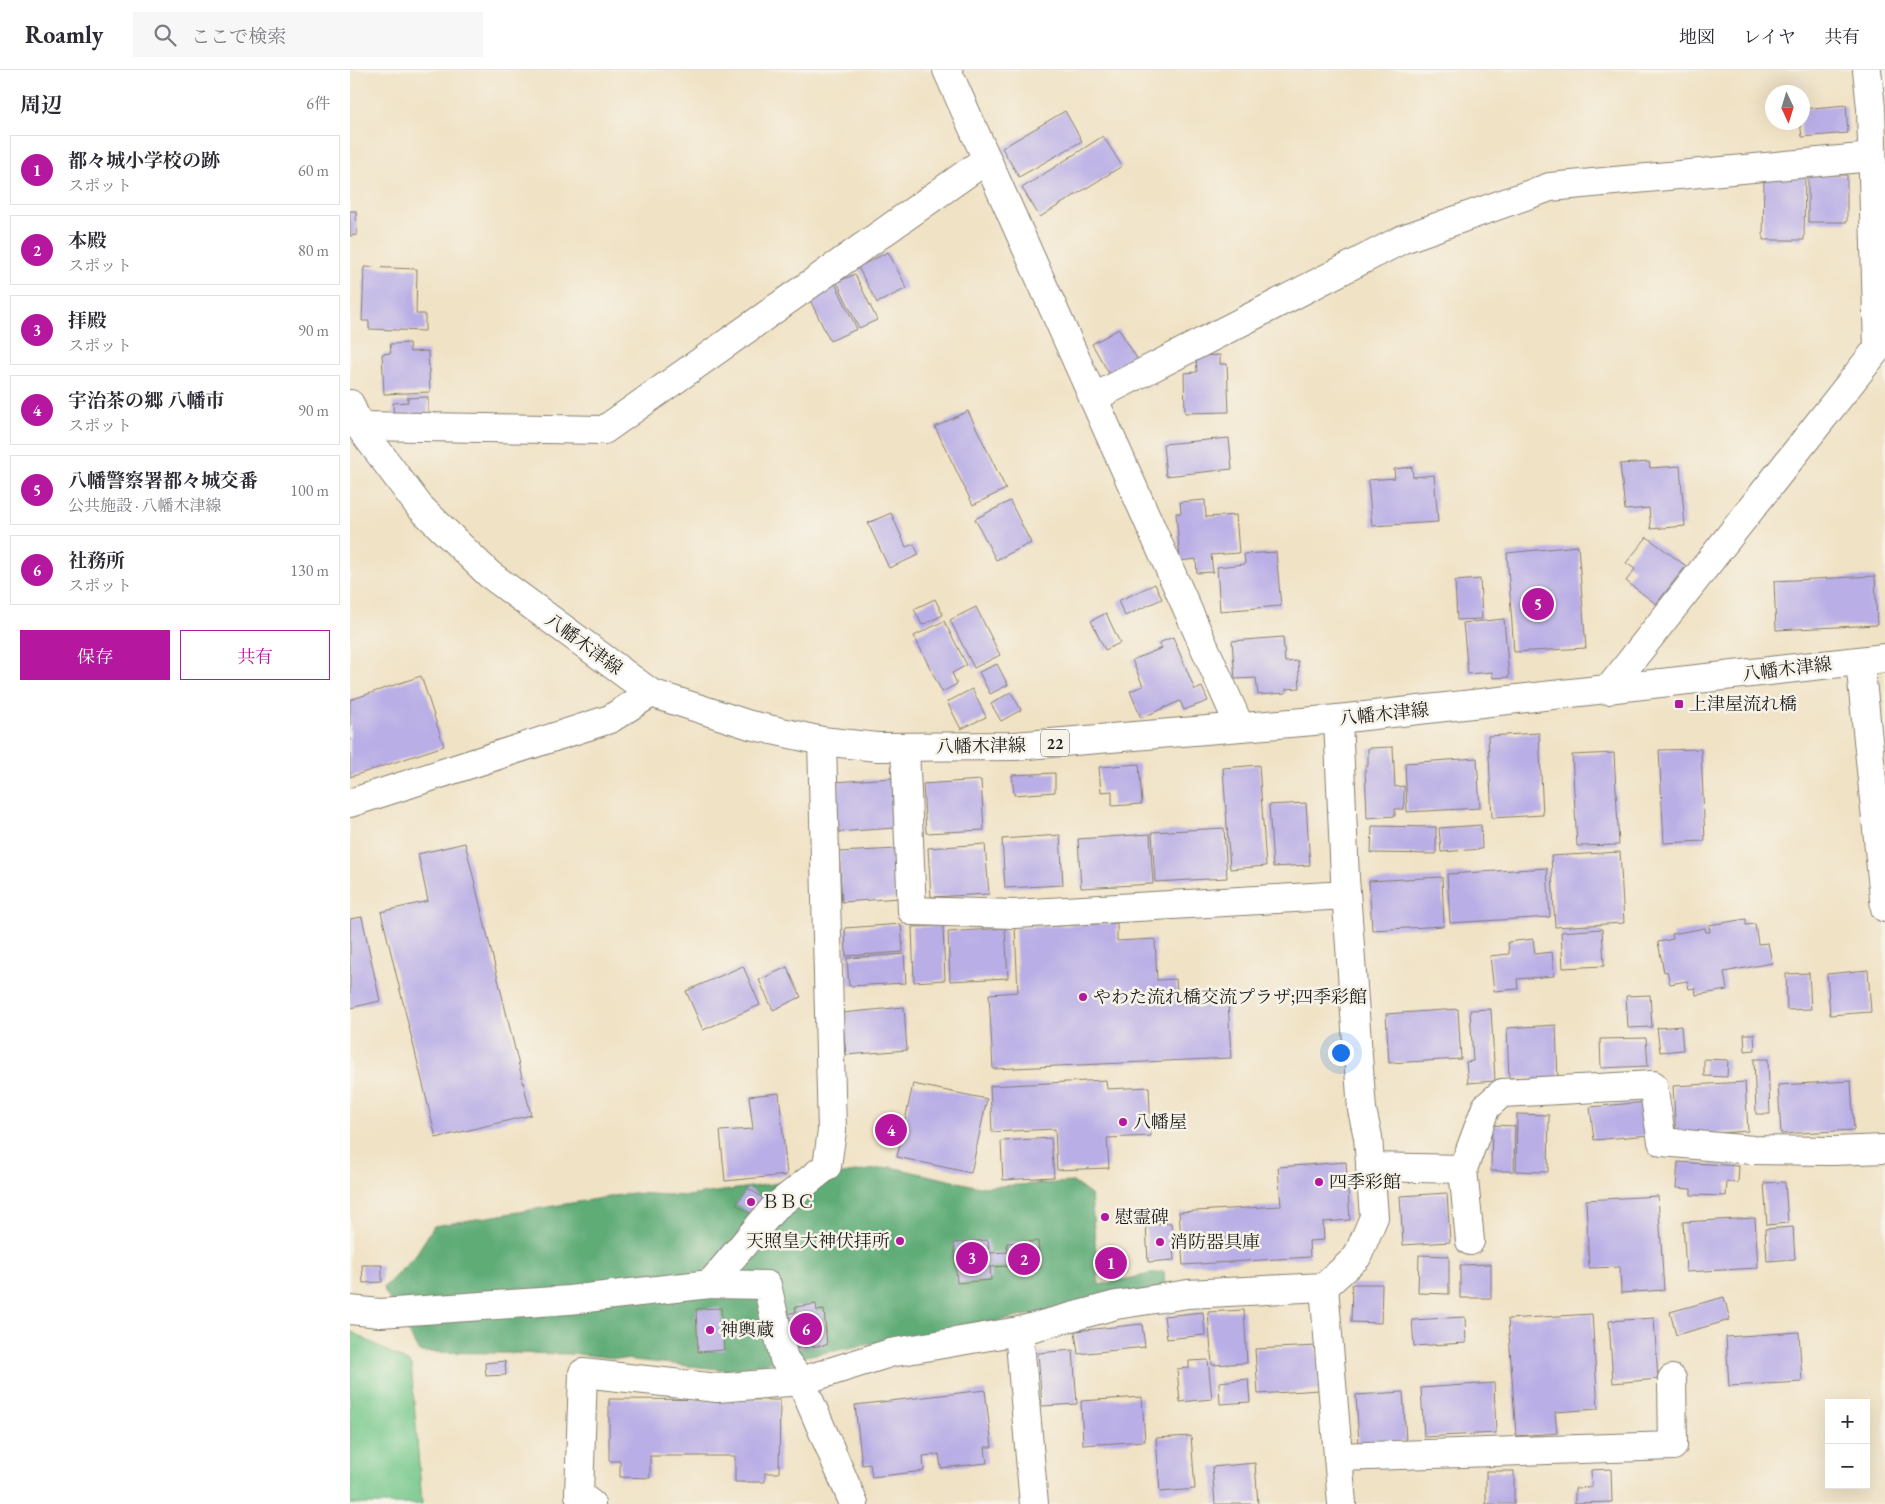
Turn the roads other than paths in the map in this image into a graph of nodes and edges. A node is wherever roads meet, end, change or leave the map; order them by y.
1 (947, 70) edge
2 (1867, 70) edge
3 (1878, 108) edge
4 (1872, 157) junction
5 (987, 159) junction
6 (1094, 398) junction
7 (354, 415) edge
8 (1873, 660) edge
9 (1608, 690) junction
10 (651, 693) junction
11 (1338, 720) junction
12 (1240, 727) junction
13 (822, 740) junction
14 (905, 747) junction
15 (350, 803) edge
16 (1346, 895) junction
17 (1885, 908) edge
18 (1885, 1149) edge
19 (1370, 1167) junction
20 (1463, 1169) junction
21 (1470, 1241) dead end
22 (710, 1284) junction
23 (1324, 1287) junction
24 (350, 1310) edge
25 (1019, 1331) junction
26 (1672, 1379) dead end
27 (801, 1381) junction
28 (1338, 1457) junction
29 (590, 1504) edge
30 (854, 1504) edge
31 (1034, 1504) edge
32 (1342, 1504) edge

1 - 5 street
2 - 3 street
3 - 4 street
4 - 6 street
4 - 9 street
5 - 6 street
5 - 7 street
6 - 12 street
7 - 10 street, 八幡木津線 / 22
8 - 9 street, 八幡木津線 / 22
8 - 17 street
9 - 11 street, 八幡木津線 / 22
10 - 13 street, 八幡木津線 / 22
10 - 15 street
11 - 12 street, 八幡木津線 / 22
11 - 16 street
12 - 14 street, 八幡木津線 / 22
13 - 14 street, 八幡木津線 / 22
13 - 22 street
14 - 16 street
16 - 19 street
18 - 20 street
19 - 20 street
19 - 23 street
20 - 21 street
22 - 24 street
22 - 27 street
23 - 25 street
23 - 28 street
25 - 27 street
25 - 31 street
26 - 28 street
27 - 29 street
27 - 30 street
28 - 32 street

